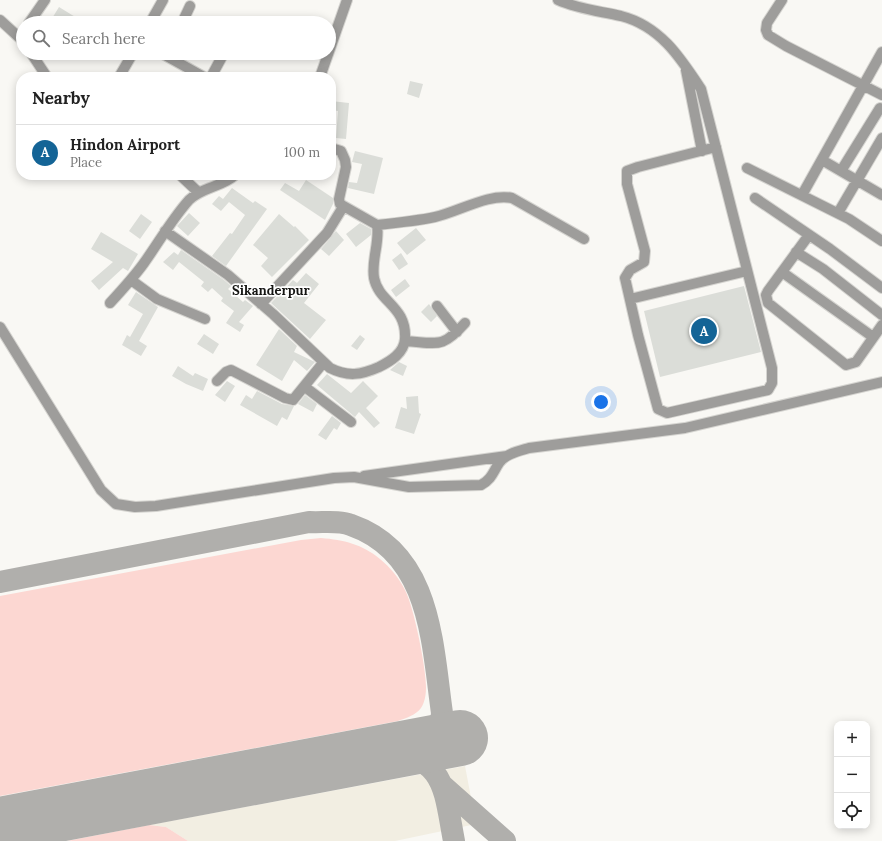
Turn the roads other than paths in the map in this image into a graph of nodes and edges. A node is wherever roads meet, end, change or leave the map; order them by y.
1 (45, 0) edge
2 (164, 0) edge
3 (347, 0) edge
4 (558, 0) edge
5 (782, 0) edge
6 (190, 6) dead end
7 (34, 16) edge
8 (154, 16) edge
9 (185, 16) edge
10 (0, 20) edge
11 (336, 31) edge
12 (16, 32) edge
13 (882, 52) edge
14 (36, 60) edge
15 (129, 60) edge
16 (174, 60) edge
17 (220, 60) edge
18 (326, 60) edge
19 (686, 66) junction
20 (44, 72) edge
21 (122, 72) edge
22 (195, 72) edge
23 (214, 72) edge
24 (322, 72) edge
25 (864, 84) junction
26 (882, 94) edge
27 (880, 108) dead end
28 (882, 138) edge
29 (716, 147) junction
30 (336, 150) edge
31 (702, 151) junction
32 (822, 160) junction
33 (747, 168) dead end
34 (841, 171) junction
35 (185, 180) edge
36 (227, 180) edge
37 (857, 181) junction
38 (198, 192) junction
39 (802, 195) junction
40 (882, 195) edge
41 (755, 198) dead end
42 (343, 207) junction
43 (838, 213) junction
44 (377, 226) junction
45 (165, 231) junction
46 (809, 234) junction
47 (584, 239) dead end
48 (882, 241) edge
49 (796, 252) junction
50 (747, 271) junction
51 (782, 272) junction
52 (131, 280) junction
53 (882, 288) edge
54 (630, 299) junction
55 (110, 303) dead end
56 (261, 304) junction
57 (437, 306) dead end
58 (882, 315) edge
59 (205, 319) dead end
60 (465, 323) dead end
61 (882, 325) edge
62 (0, 327) edge
63 (457, 332) junction
64 (873, 337) junction
65 (405, 341) junction
66 (323, 363) junction
67 (217, 381) dead end
68 (882, 382) edge
69 (305, 387) junction
70 (668, 413) junction
71 (351, 422) dead end
72 (670, 430) junction
73 (507, 456) junction
74 (354, 477) junction

1 - 7 street
2 - 8 street
3 - 11 street
4 - 19 street
5 - 25 street
6 - 9 street
10 - 12 street
13 - 25 street
14 - 20 street
15 - 21 street
16 - 22 street
17 - 23 street
18 - 24 street
19 - 29 street
19 - 31 street
25 - 26 street
25 - 32 street
27 - 34 street
28 - 37 street
29 - 31 street
29 - 50 street
30 - 42 street
31 - 54 street
32 - 34 street
32 - 39 street
33 - 39 street
34 - 37 street
35 - 38 street
36 - 38 street
37 - 40 street
37 - 43 street
38 - 45 street
39 - 43 street
41 - 46 street
42 - 44 street
42 - 56 street
43 - 48 street
44 - 47 street
44 - 65 street
45 - 52 street
45 - 56 street
46 - 49 street
46 - 53 street
49 - 51 street
49 - 58 street
50 - 54 street
50 - 70 street
51 - 64 street
51 - 64 street
52 - 55 street
52 - 59 street
54 - 70 street
56 - 66 street
57 - 63 street
60 - 63 street
61 - 64 street
62 - 74 street
63 - 65 street
65 - 66 street
66 - 69 street
67 - 69 street
68 - 72 street
69 - 71 street
70 - 72 street
72 - 73 street
73 - 74 street
73 - 74 street

